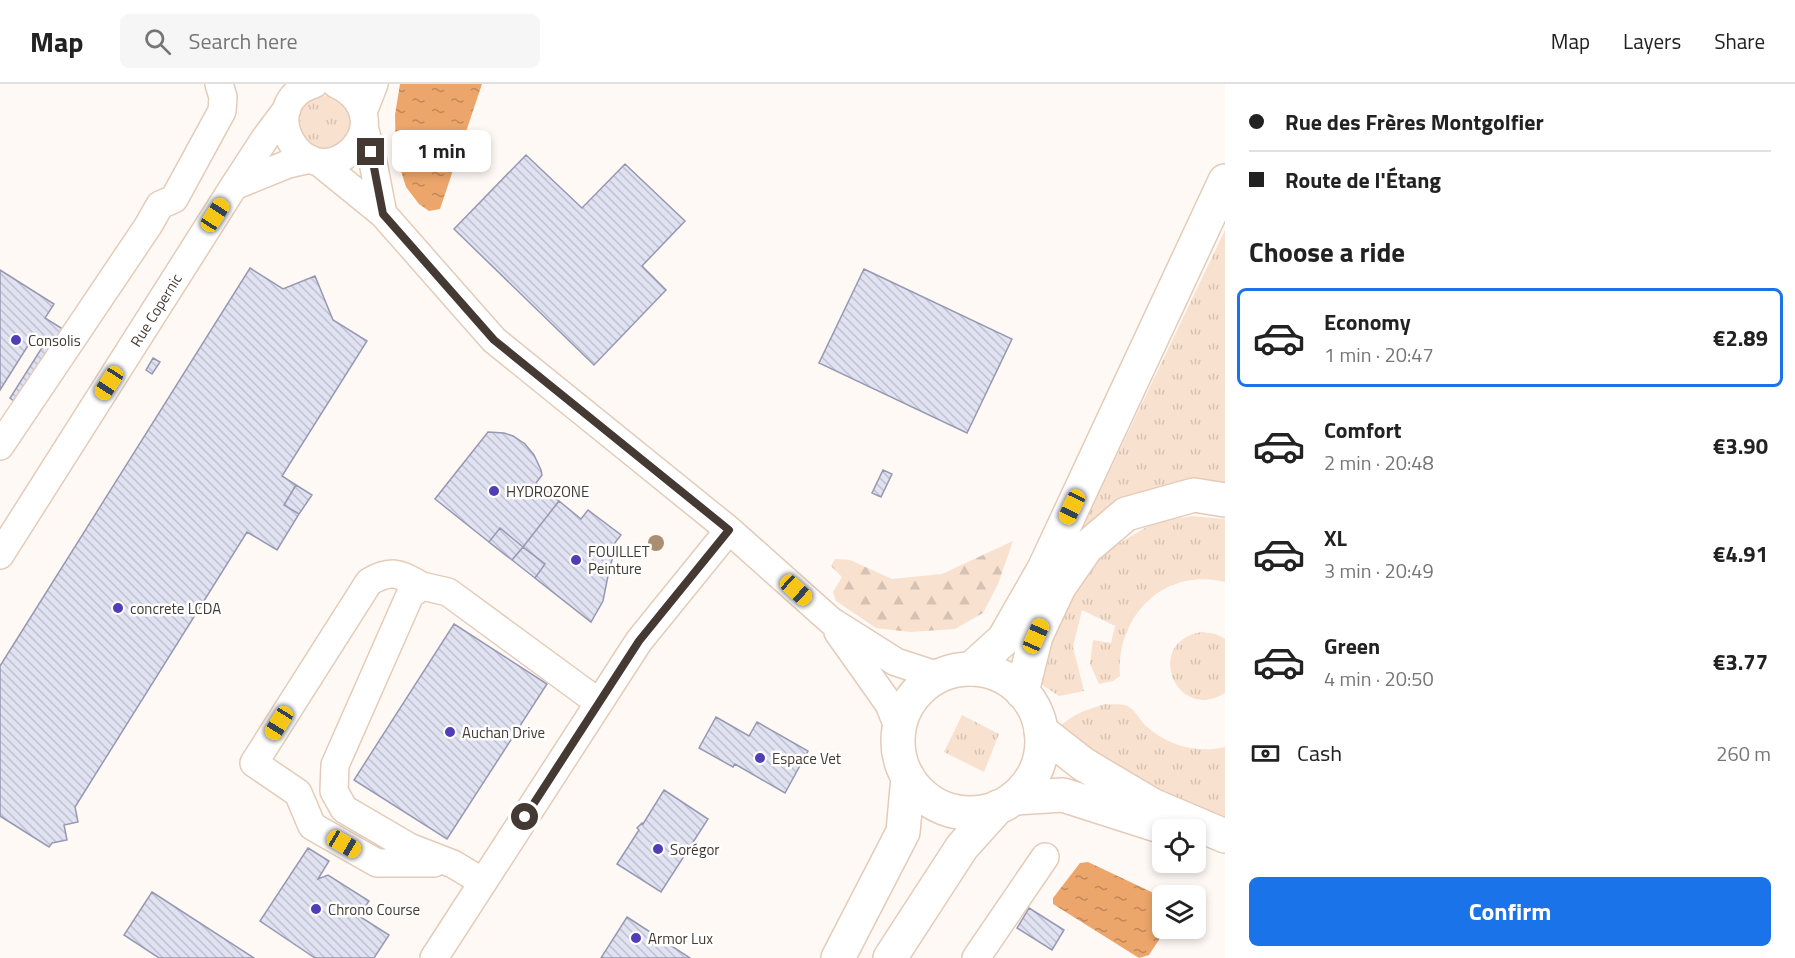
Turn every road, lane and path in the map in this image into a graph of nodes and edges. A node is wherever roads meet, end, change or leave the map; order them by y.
1 (219, 84) edge
2 (336, 84) edge
3 (374, 84) edge
4 (294, 93) edge
5 (363, 120) junction
6 (314, 160) junction
7 (1225, 181) edge
8 (234, 186) junction
9 (383, 214) junction
10 (0, 446) edge
11 (1225, 500) edge
12 (729, 530) junction
13 (0, 555) edge
14 (422, 586) junction
15 (831, 621) junction
16 (955, 673) junction
17 (1022, 692) junction
18 (598, 702) junction
19 (899, 729) junction
20 (1041, 731) junction
21 (908, 777) junction
22 (1006, 802) junction
23 (1152, 823) edge
24 (1225, 836) edge
25 (1206, 845) edge
26 (1225, 854) edge
27 (1045, 857) dead end
28 (448, 862) junction
29 (483, 882) junction
30 (893, 957) edge
31 (434, 958) edge
32 (838, 958) edge
33 (976, 958) edge

1 - 10 street
2 - 5 street
3 - 5 street
4 - 6 street
4 - 8 street, Rue Copernic
5 - 6 street
5 - 9 street
6 - 8 street
6 - 9 street
7 - 16 main road
8 - 13 street, Rue Copernic
9 - 12 street
11 - 17 main road
12 - 15 street
12 - 18 street
14 - 18 street
14 - 28 street
14 - 28 street
15 - 16 street
15 - 19 street
16 - 17 main road
16 - 19 main road
17 - 20 main road
18 - 29 street
19 - 21 main road
20 - 22 main road
20 - 24 main road
21 - 22 main road
21 - 32 main road
22 - 23 main road
22 - 30 main road
25 - 26 main road
27 - 33 street
28 - 29 street
29 - 31 street

